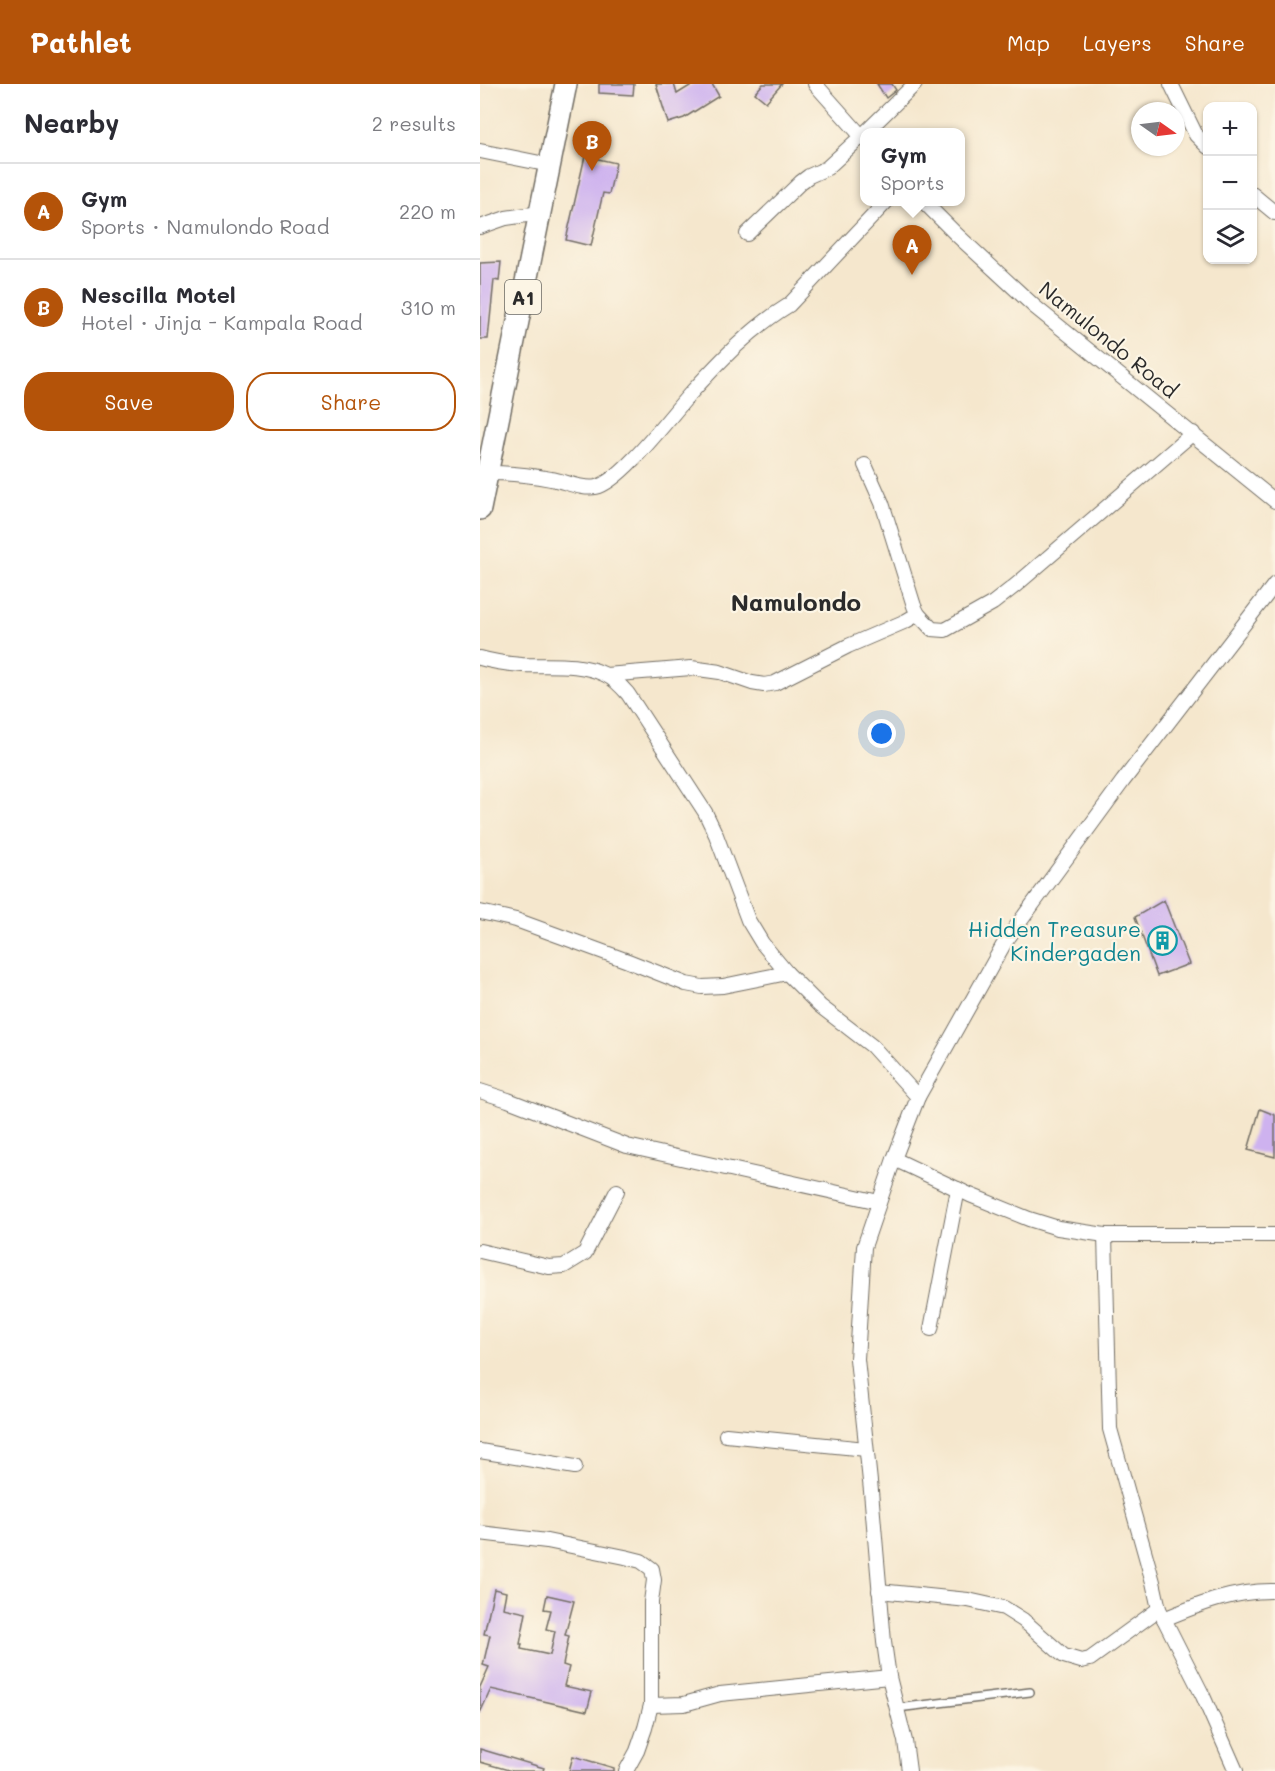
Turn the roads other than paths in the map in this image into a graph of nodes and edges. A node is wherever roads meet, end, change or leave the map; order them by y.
1 (566, 84) edge
2 (815, 84) edge
3 (915, 84) edge
4 (1171, 84) edge
5 (871, 128) edge
6 (860, 131) edge
7 (860, 139) edge
8 (1203, 142) edge
9 (480, 151) edge
10 (550, 165) junction
11 (1257, 198) edge
12 (881, 206) edge
13 (929, 206) edge
14 (540, 213) junction
15 (1275, 213) edge
16 (480, 227) edge
17 (747, 234) dead end
18 (1193, 434) junction
19 (865, 465) dead end
20 (487, 473) junction
21 (1275, 501) edge
22 (480, 509) edge
23 (1275, 584) edge
24 (918, 614) junction
25 (480, 658) edge
26 (606, 675) junction
27 (480, 912) edge
28 (787, 973) junction
29 (480, 1090) edge
30 (918, 1097) junction
31 (894, 1159) junction
32 (958, 1190) junction
33 (616, 1191) dead end
34 (879, 1202) junction
35 (1105, 1235) junction
36 (1275, 1236) edge
37 (480, 1251) edge
38 (931, 1329) dead end
39 (726, 1435) dead end
40 (866, 1449) junction
41 (480, 1451) edge
42 (575, 1467) dead end
43 (480, 1533) edge
44 (879, 1591) junction
45 (1275, 1591) edge
46 (1161, 1614) junction
47 (889, 1677) junction
48 (1030, 1692) dead end
49 (651, 1706) junction
50 (897, 1708) junction
51 (626, 1771) edge
52 (909, 1771) edge
53 (1236, 1771) edge

1 - 10 highway, A1
2 - 6 street
3 - 5 street
4 - 8 street
7 - 17 street
9 - 10 street
10 - 14 highway, A1
11 - 15 street
12 - 20 street
13 - 18 street, Namulondo Road
14 - 16 street
14 - 20 highway, A1
18 - 21 street, Namulondo Road
18 - 24 street
19 - 24 street
20 - 22 highway, A1
23 - 30 street
24 - 26 street
25 - 26 street
26 - 28 street
27 - 28 street
28 - 30 street
29 - 34 street
30 - 31 street
31 - 32 street
31 - 34 street
32 - 35 street
32 - 38 street
33 - 37 street
34 - 40 street
35 - 36 street
35 - 46 street
39 - 40 street
40 - 44 street
41 - 42 street
43 - 49 street
44 - 46 street
44 - 47 street
45 - 46 street
46 - 53 street
47 - 49 street
47 - 50 street
48 - 50 lane
49 - 51 street
50 - 52 street

